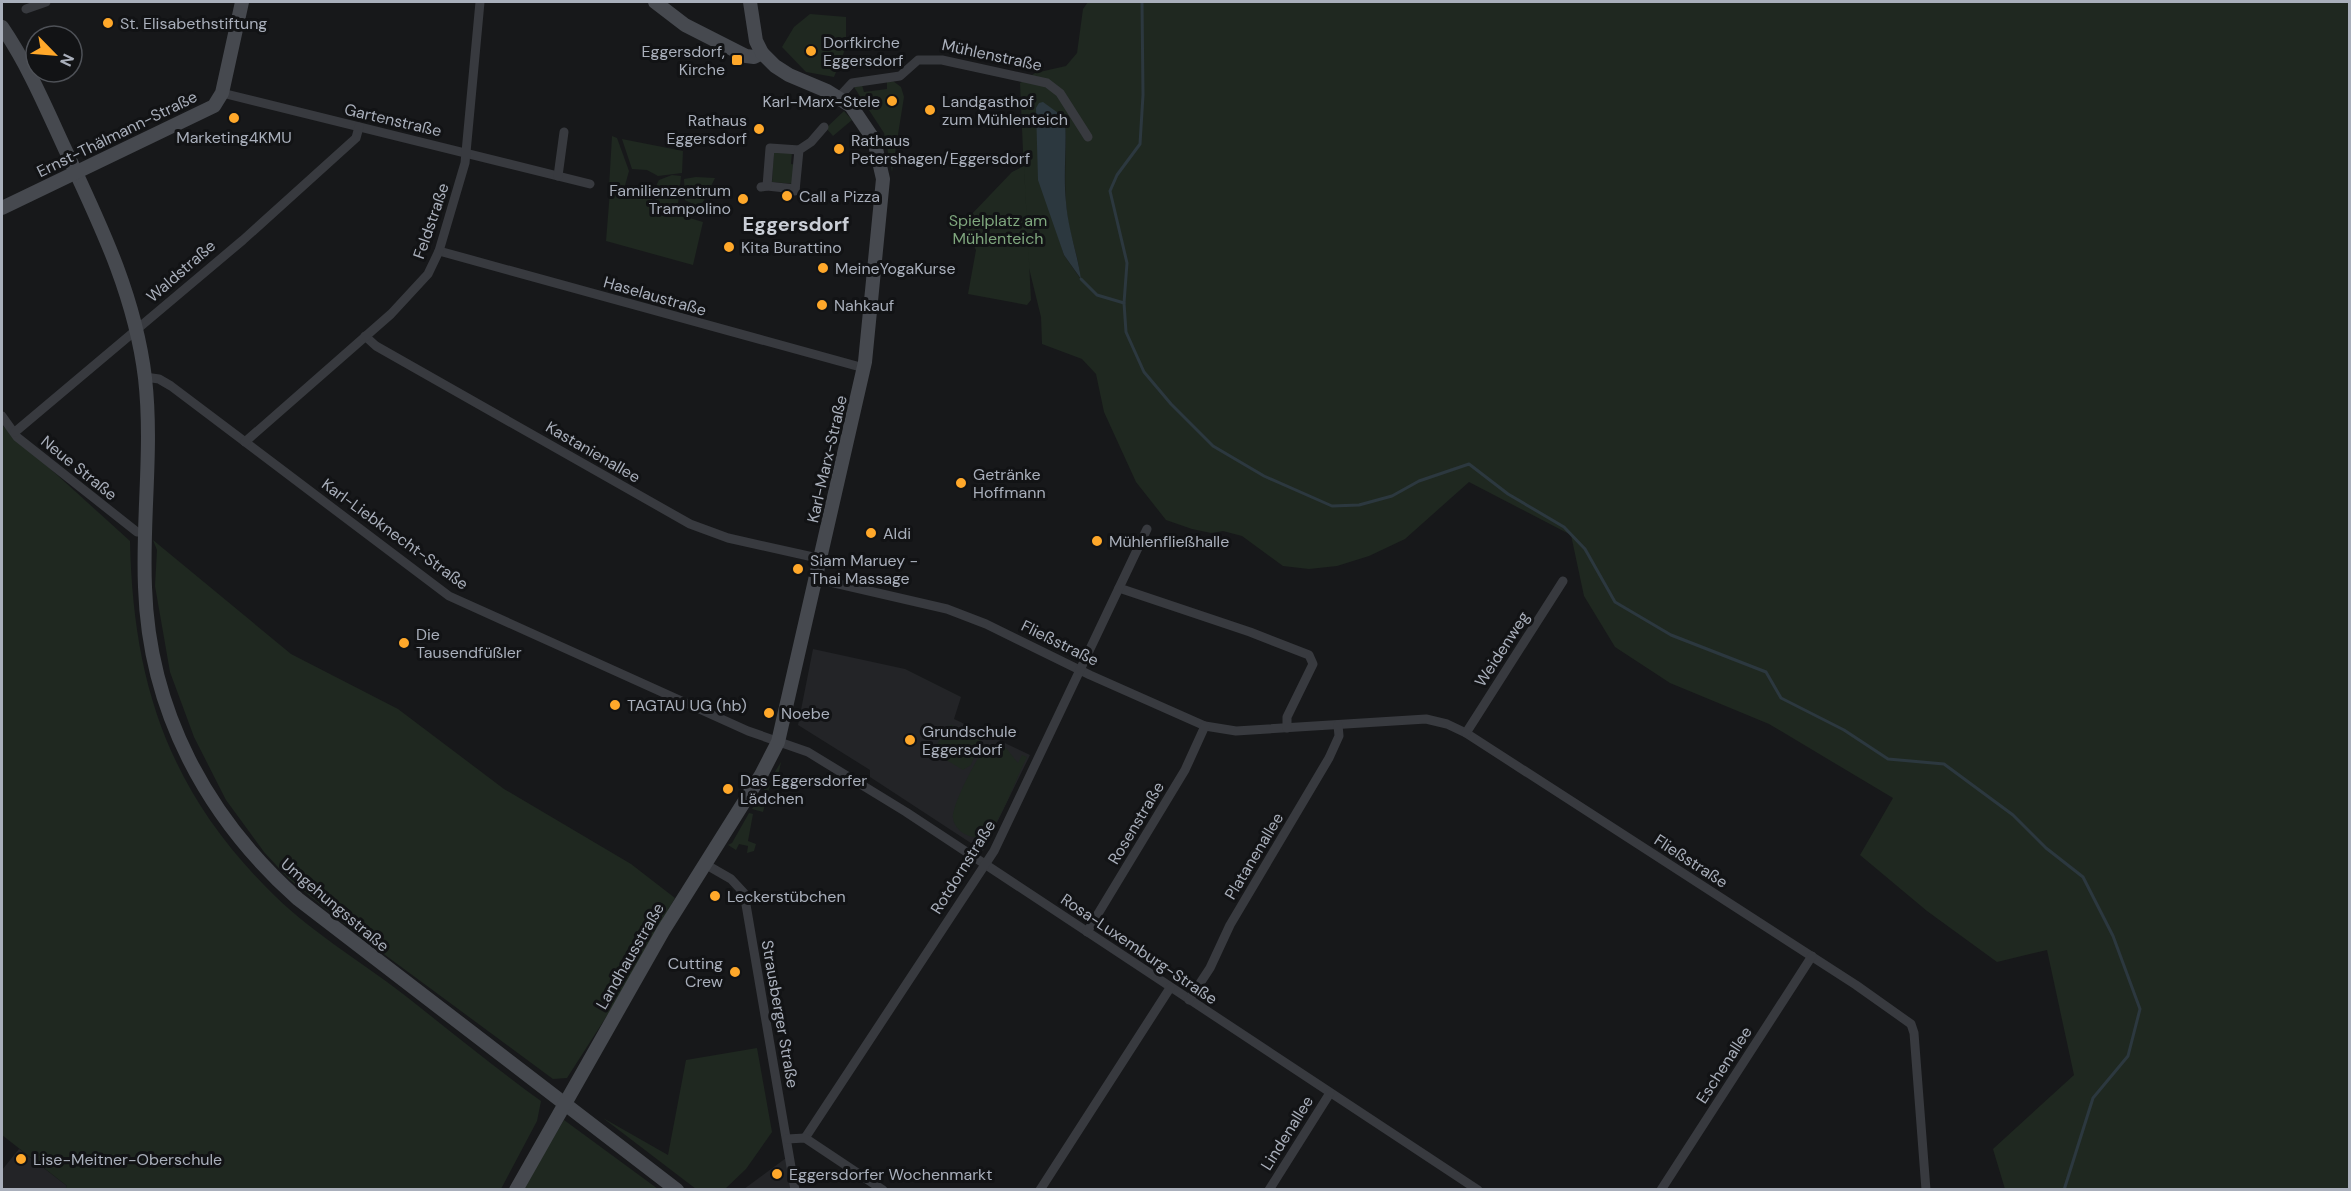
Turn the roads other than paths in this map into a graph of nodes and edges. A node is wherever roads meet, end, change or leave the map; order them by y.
1 (46, 2) edge
2 (242, 2) edge
3 (480, 2) edge
4 (656, 2) edge
5 (750, 2) edge
6 (26, 9) dead end
7 (2, 27) edge
8 (762, 53) junction
9 (222, 93) junction
10 (839, 97) junction
11 (359, 127) junction
12 (824, 127) dead end
13 (564, 132) dead end
14 (1088, 137) dead end
15 (799, 150) junction
16 (466, 154) junction
17 (76, 172) junction
18 (558, 176) junction
19 (590, 184) dead end
20 (2, 207) edge
21 (439, 251) junction
22 (138, 330) junction
23 (365, 336) junction
24 (864, 368) junction
25 (145, 377) junction
26 (2, 416) edge
27 (15, 432) junction
28 (245, 442) junction
29 (1147, 529) dead end
30 (145, 532) junction
31 (822, 559) junction
32 (817, 579) junction
33 (1563, 581) dead end
34 (1119, 588) junction
35 (1079, 669) junction
36 (1338, 725) junction
37 (1205, 726) junction
38 (1287, 728) junction
39 (1466, 733) junction
40 (778, 742) junction
41 (705, 864) junction
42 (985, 864) junction
43 (1087, 932) junction
44 (1812, 956) junction
45 (1170, 988) junction
46 (1189, 1000) junction
47 (1329, 1093) junction
48 (563, 1104) junction
49 (805, 1138) junction
50 (787, 1139) junction
51 (516, 1190) edge
52 (677, 1190) edge
53 (795, 1190) edge
54 (883, 1190) edge
55 (1040, 1190) edge
56 (1269, 1190) edge
57 (1478, 1190) edge
58 (1661, 1190) edge
59 (1926, 1190) edge

1 - 6 street
2 - 9 main road, Ernst-Thälmann-Straße
3 - 16 street, Feldstraße
4 - 8 main road
5 - 8 main road
7 - 17 main road
8 - 10 main road
9 - 11 street, Gartenstraße
9 - 17 main road, Ernst-Thälmann-Straße
10 - 14 street, Mühlenstraße
10 - 24 main road, Karl-Marx-Straße
11 - 16 street, Gartenstraße
11 - 22 street, Waldstraße
12 - 15 street
13 - 18 street
15 - 15 street
16 - 18 street, Gartenstraße
16 - 21 street, Feldstraße
17 - 20 main road, Ernst-Thälmann-Straße
17 - 22 main road
18 - 19 street, Gartenstraße
21 - 23 street, Feldstraße
21 - 24 street, Haselaustraße
22 - 25 main road
22 - 27 street, Waldstraße
23 - 28 street, Feldstraße
23 - 31 street, Kastanienallee
24 - 31 main road, Karl-Marx-Straße
25 - 28 street, Karl-Liebknecht-Straße
25 - 30 main road
26 - 27 street, Neue Straße
27 - 30 street, Neue Straße
28 - 40 street, Karl-Liebknecht-Straße
29 - 34 street, Rotdornstraße
30 - 48 main road, Umgehungsstraße
31 - 32 main road, Karl-Marx-Straße
32 - 35 street, Fließstraße
32 - 40 main road, Karl-Marx-Straße
33 - 39 street, Weidenweg
34 - 35 street, Rotdornstraße
34 - 38 street
35 - 37 street, Fließstraße
35 - 42 street, Rotdornstraße
36 - 38 street, Fließstraße
36 - 39 street, Fließstraße
36 - 46 street, Platanenallee
37 - 38 street, Fließstraße
37 - 43 street, Rosenstraße
39 - 44 street, Fließstraße
40 - 41 main road, Landhausstraße
40 - 42 street, Rosa-Luxemburg-Straße
41 - 48 main road, Landhausstraße
41 - 50 street, Strausberger Straße
42 - 43 street, Rosa-Luxemburg-Straße
42 - 49 street, Rotdornstraße
43 - 45 street, Rosa-Luxemburg-Straße
44 - 58 street, Eschenallee
44 - 59 street, Fließstraße
45 - 46 street, Rosa-Luxemburg-Straße
45 - 55 street
46 - 47 street, Rosa-Luxemburg-Straße
47 - 56 street, Lindenallee
47 - 57 street, Rosa-Luxemburg-Straße
48 - 51 main road, Landhausstraße
48 - 52 main road, Umgehungsstraße
49 - 50 street
49 - 54 street
50 - 53 street, Strausberger Straße

